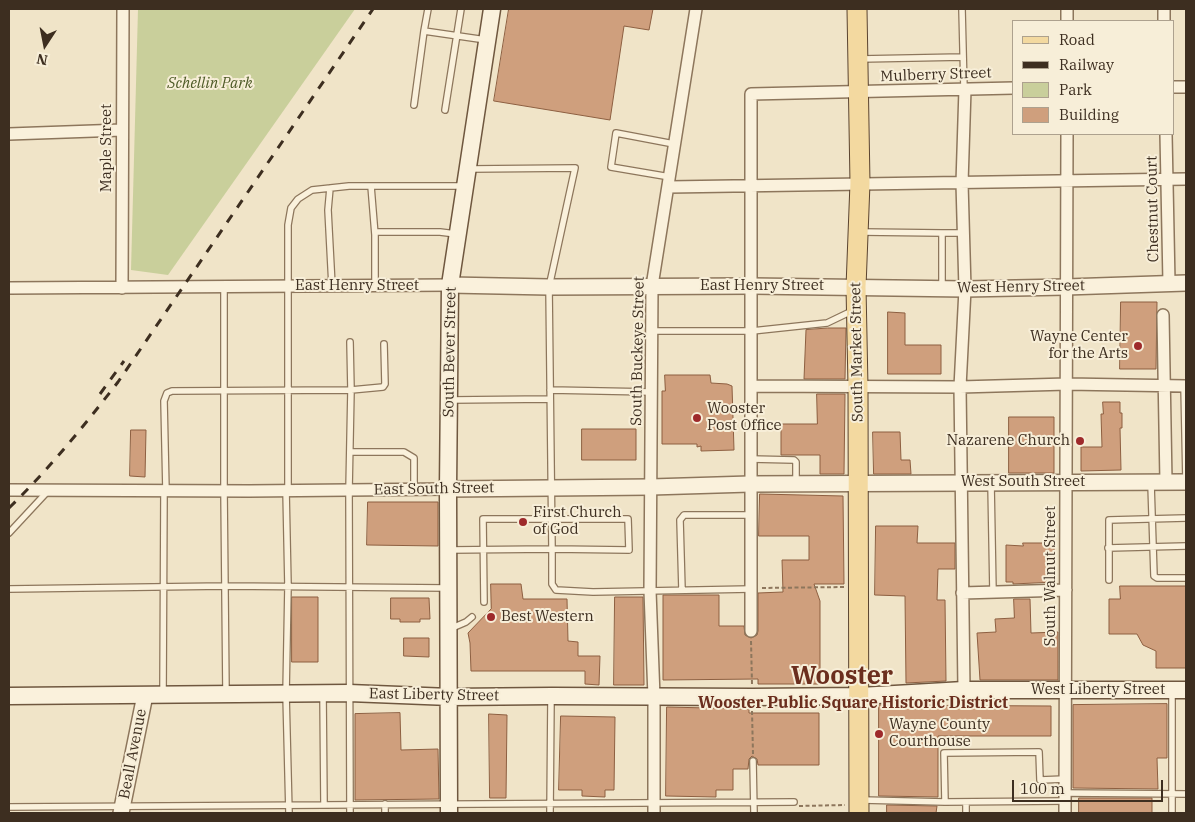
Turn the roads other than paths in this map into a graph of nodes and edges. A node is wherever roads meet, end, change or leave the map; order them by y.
1 (123, 9) edge
2 (428, 9) edge
3 (461, 9) edge
4 (492, 9) edge
5 (696, 9) edge
6 (857, 9) edge
7 (962, 9) edge
8 (424, 31) junction
9 (456, 36) junction
10 (488, 40) junction
11 (963, 57) junction
12 (858, 59) junction
13 (1012, 88) edge
14 (964, 89) junction
15 (860, 93) junction
16 (414, 105) dead end
17 (445, 110) dead end
18 (122, 130) junction
19 (9, 134) edge
20 (1067, 135) edge
21 (1166, 135) edge
22 (674, 144) junction
23 (468, 169) junction
24 (1167, 180) junction
25 (1186, 180) edge
26 (670, 182) junction
27 (1066, 182) junction
28 (860, 183) junction
29 (962, 183) junction
30 (371, 186) junction
31 (466, 186) junction
32 (750, 186) junction
33 (330, 188) junction
34 (375, 232) junction
35 (858, 232) junction
36 (942, 233) junction
37 (964, 233) junction
38 (458, 234) junction
39 (1169, 283) junction
40 (1186, 283) edge
41 (450, 285) junction
42 (289, 286) junction
43 (332, 286) junction
44 (375, 286) junction
45 (652, 286) junction
46 (752, 286) junction
47 (224, 287) junction
48 (550, 287) junction
49 (856, 287) junction
50 (1066, 287) junction
51 (9, 288) edge
52 (122, 288) junction
53 (942, 288) junction
54 (965, 289) junction
55 (856, 309) junction
56 (1163, 315) dead end
57 (652, 331) junction
58 (752, 331) junction
59 (350, 342) dead end
60 (384, 344) dead end
61 (1067, 384) junction
62 (1164, 385) junction
63 (752, 386) junction
64 (1185, 386) edge
65 (858, 387) junction
66 (960, 387) junction
67 (224, 390) junction
68 (289, 390) junction
69 (351, 390) junction
70 (550, 390) junction
71 (651, 392) junction
72 (550, 399) junction
73 (449, 400) junction
74 (350, 452) junction
75 (750, 459) junction
76 (961, 482) junction
77 (991, 482) junction
78 (1065, 482) junction
79 (1158, 482) junction
80 (1186, 482) edge
81 (750, 484) junction
82 (796, 484) junction
83 (859, 484) junction
84 (651, 487) junction
85 (552, 488) junction
86 (414, 489) junction
87 (448, 489) junction
88 (9, 490) edge
89 (48, 490) junction
90 (224, 490) junction
91 (287, 490) junction
92 (349, 490) junction
93 (165, 491) junction
94 (750, 515) junction
95 (1186, 518) edge
96 (552, 519) junction
97 (1152, 519) junction
98 (9, 533) edge
99 (1186, 546) edge
100 (1153, 547) junction
101 (1108, 548) junction
102 (552, 549) junction
103 (449, 550) junction
104 (483, 550) junction
105 (1186, 578) edge
106 (1109, 580) dead end
107 (225, 586) junction
108 (288, 586) junction
109 (349, 586) junction
110 (163, 587) junction
111 (449, 588) junction
112 (9, 589) edge
113 (751, 589) junction
114 (682, 590) junction
115 (1066, 590) junction
116 (650, 591) junction
117 (993, 592) junction
118 (962, 593) junction
119 (484, 602) dead end
120 (472, 617) dead end
121 (450, 629) junction
122 (751, 631) road end
123 (1067, 689) junction
124 (964, 690) junction
125 (1179, 690) edge
126 (323, 693) junction
127 (349, 693) junction
128 (226, 694) junction
129 (286, 694) junction
130 (145, 695) junction
131 (163, 695) junction
132 (9, 696) edge
133 (552, 696) junction
134 (860, 696) junction
135 (450, 697) junction
136 (654, 697) junction
137 (753, 761) road end
138 (1065, 779) junction
139 (1172, 794) junction
140 (1186, 794) edge
141 (1065, 797) junction
142 (754, 801) junction
143 (551, 802) junction
144 (944, 802) junction
145 (966, 802) junction
146 (288, 804) junction
147 (324, 804) junction
148 (350, 804) junction
149 (385, 804) junction
150 (797, 804) road end
151 (216, 805) junction
152 (9, 806) edge
153 (859, 806) edge
154 (654, 807) edge
155 (449, 808) edge
156 (122, 809) edge
157 (19, 810) edge
158 (216, 813) edge
159 (288, 813) edge
160 (350, 813) edge
161 (385, 813) edge
162 (550, 813) edge
163 (754, 813) edge
164 (966, 813) edge
165 (1065, 813) edge
166 (1172, 813) edge

1 - 18 street, Maple Street
2 - 8 lane
3 - 9 lane
4 - 10 main road, South Bever Street
5 - 22 street, South Buckeye Street
6 - 12 main road, South Market Street
7 - 11 lane
8 - 9 lane
8 - 16 lane
9 - 10 lane
9 - 17 lane
10 - 23 main road, South Bever Street
11 - 12 lane
11 - 14 lane
12 - 15 main road, South Market Street
13 - 14 street, Mulberry Street
14 - 15 street, Mulberry Street
14 - 29 street
15 - 28 main road, South Market Street
15 - 32 street, Mulberry Street
18 - 19 street
18 - 52 street, Maple Street
20 - 27 street, South Walnut Street
21 - 24 street, Chestnut Court
22 - 26 street, South Buckeye Street
22 - 26 lane
23 - 31 main road, South Bever Street
23 - 48 lane
24 - 25 street
24 - 27 street
24 - 39 street, Chestnut Court
26 - 32 street
26 - 45 street, South Buckeye Street
27 - 29 street
27 - 50 street, South Walnut Street
28 - 29 street
28 - 32 street
28 - 35 main road, South Market Street
29 - 37 street
30 - 31 lane
30 - 33 lane
30 - 34 lane
31 - 38 main road, South Bever Street
32 - 46 street
33 - 42 lane
33 - 43 lane
34 - 38 lane
34 - 44 lane
35 - 36 lane
35 - 49 main road, South Market Street
36 - 37 lane
36 - 53 lane
37 - 54 street
38 - 41 main road, South Bever Street
39 - 40 street, West Henry Street
39 - 50 street, West Henry Street
41 - 44 street, East Henry Street
41 - 48 street, East Henry Street
41 - 73 main road, South Bever Street
42 - 43 street, East Henry Street
42 - 47 street, East Henry Street
42 - 68 lane
43 - 44 street, East Henry Street
45 - 46 street, East Henry Street
45 - 48 street, East Henry Street
45 - 57 street, South Buckeye Street
46 - 49 street, East Henry Street
46 - 58 street
47 - 52 street, East Henry Street
47 - 67 lane
48 - 70 lane
49 - 53 street, West Henry Street
49 - 55 main road, South Market Street
50 - 54 street, West Henry Street
50 - 61 street, South Walnut Street
51 - 52 street, East Henry Street
53 - 54 street, West Henry Street
54 - 66 street
55 - 58 lane
55 - 65 main road, South Market Street
56 - 62 street
57 - 58 lane
57 - 71 street, South Buckeye Street
58 - 63 street
59 - 69 lane
60 - 69 lane
61 - 62 street
61 - 66 street
61 - 78 street, South Walnut Street
62 - 64 street
62 - 79 street
63 - 65 street
63 - 75 street
64 - 80 lane
65 - 66 street
65 - 83 main road, South Market Street
66 - 76 street
67 - 68 lane
67 - 90 lane
67 - 93 lane
68 - 69 lane
68 - 91 lane
69 - 74 lane
70 - 71 lane
70 - 72 lane
71 - 84 street, South Buckeye Street
72 - 73 lane
72 - 85 lane
73 - 87 main road, South Bever Street
74 - 86 lane
74 - 92 lane
75 - 81 street
75 - 82 lane
76 - 77 street, West South Street
76 - 83 street, West South Street
76 - 118 street
77 - 78 street, West South Street
77 - 117 lane
78 - 79 street, West South Street
78 - 115 street, South Walnut Street
79 - 80 street, West South Street
79 - 97 lane
81 - 82 street, East South Street
81 - 84 street, East South Street
81 - 94 street
82 - 83 street, East South Street
83 - 134 main road, South Market Street
84 - 85 street, East South Street
84 - 116 street, South Buckeye Street
85 - 87 street, East South Street
85 - 96 lane
86 - 87 street, East South Street
86 - 92 street, East South Street
87 - 103 main road, South Bever Street
88 - 89 street, East South Street
89 - 93 street, East South Street
89 - 98 lane
90 - 91 street, East South Street
90 - 93 street, East South Street
90 - 107 lane
91 - 92 street, East South Street
91 - 108 lane
92 - 109 lane
93 - 110 lane
94 - 113 street
94 - 114 lane
95 - 97 lane
96 - 102 lane
96 - 102 lane
96 - 104 lane
97 - 100 lane
97 - 101 lane
99 - 100 lane
100 - 101 lane
100 - 105 lane
101 - 106 lane
102 - 104 lane
102 - 116 lane
103 - 104 lane
103 - 111 main road, South Bever Street
104 - 119 lane
107 - 108 lane
107 - 110 lane
107 - 128 lane
108 - 109 lane
108 - 129 lane
109 - 111 lane
109 - 127 lane
110 - 112 lane
110 - 131 lane
111 - 121 main road, South Bever Street
113 - 114 lane
113 - 122 street
114 - 116 lane
115 - 117 street
115 - 123 street, South Walnut Street
116 - 136 street, South Buckeye Street
117 - 118 street
118 - 124 street
120 - 121 lane
121 - 135 main road, South Bever Street
123 - 124 main road, West Liberty Street
123 - 125 main road, West Liberty Street
123 - 138 street, South Walnut Street
124 - 134 main road, West Liberty Street
125 - 139 lane
126 - 127 main road, East Liberty Street
126 - 129 main road, East Liberty Street
126 - 147 lane
127 - 135 main road, East Liberty Street
127 - 148 lane
128 - 129 main road, East Liberty Street
128 - 131 main road, East Liberty Street
129 - 146 lane
130 - 131 main road, East Liberty Street
130 - 132 main road, East Liberty Street
130 - 156 street, Beall Avenue
133 - 135 main road, East Liberty Street
133 - 136 main road, East Liberty Street
133 - 143 lane
134 - 136 main road, East Liberty Street
134 - 153 main road, South Market Street
135 - 155 main road, South Bever Street
136 - 154 street, South Buckeye Street
137 - 142 lane
138 - 141 street, South Walnut Street
138 - 144 lane
139 - 140 lane
139 - 141 lane
139 - 166 lane
141 - 145 lane
141 - 165 street, South Walnut Street
142 - 150 lane
142 - 154 lane
142 - 163 lane
143 - 154 lane
143 - 155 lane
143 - 162 lane
144 - 145 lane
144 - 153 lane
145 - 164 lane
146 - 147 lane
146 - 151 lane
146 - 159 lane
147 - 148 lane
148 - 149 lane
148 - 160 lane
149 - 155 lane
149 - 161 lane
151 - 156 lane
151 - 158 lane
152 - 157 lane
156 - 157 lane

